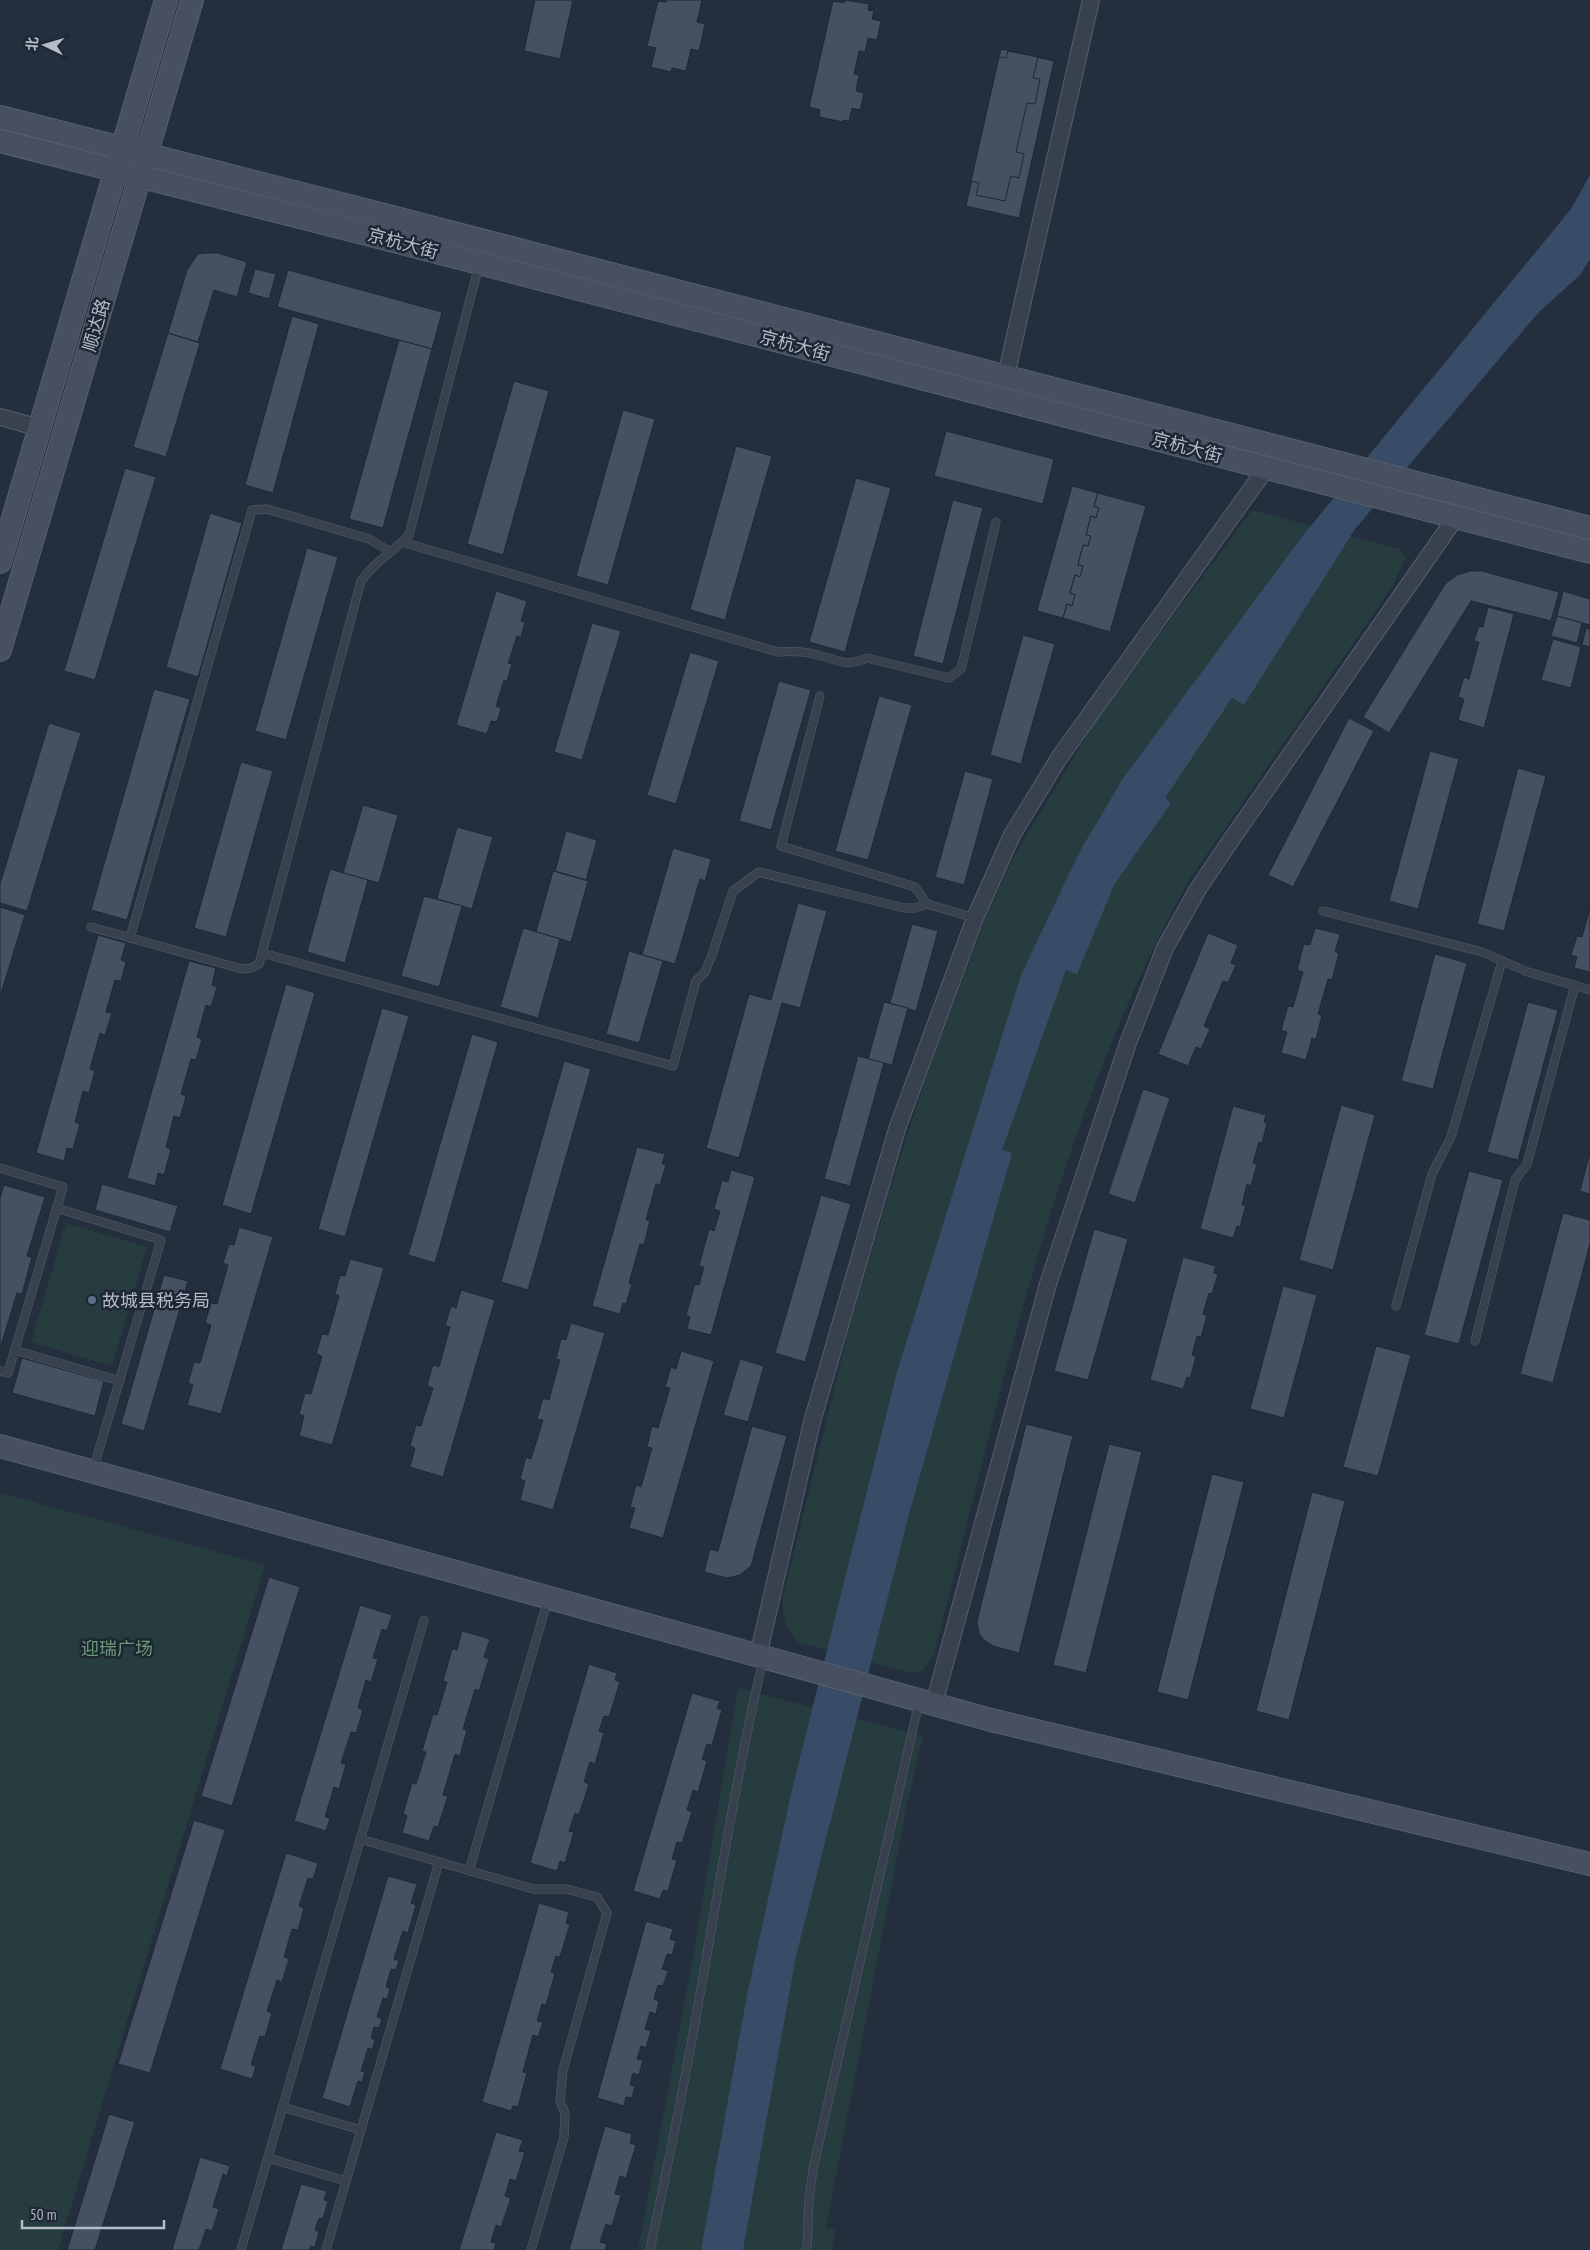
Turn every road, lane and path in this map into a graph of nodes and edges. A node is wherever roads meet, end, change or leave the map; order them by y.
1 (166, 0) edge
2 (192, 0) edge
3 (1091, 0) edge
4 (0, 117) edge
5 (0, 141) edge
6 (122, 148) junction
7 (146, 154) junction
8 (116, 170) junction
9 (140, 176) junction
10 (480, 263) junction
11 (1006, 376) junction
12 (0, 417) edge
13 (40, 428) junction
14 (1267, 467) junction
15 (1456, 517) junction
16 (996, 522) dead end
17 (1590, 528) edge
18 (402, 542) junction
19 (391, 552) junction
20 (1590, 552) edge
21 (0, 562) edge
22 (0, 650) edge
23 (820, 696) dead end
24 (927, 904) junction
25 (1322, 911) dead end
26 (975, 918) junction
27 (91, 927) dead end
28 (130, 938) junction
29 (262, 953) junction
30 (1502, 961) junction
31 (1575, 985) junction
32 (1590, 990) edge
33 (0, 1168) edge
34 (56, 1208) junction
35 (1396, 1306) dead end
36 (1475, 1341) dead end
37 (14, 1350) junction
38 (0, 1371) edge
39 (120, 1381) junction
40 (0, 1446) edge
41 (93, 1472) junction
42 (549, 1598) junction
43 (424, 1620) dead end
44 (761, 1656) junction
45 (927, 1702) junction
46 (360, 1839) junction
47 (439, 1862) junction
48 (1590, 1864) edge
49 (469, 1871) junction
50 (282, 2108) junction
51 (361, 2130) junction
52 (268, 2158) junction
53 (346, 2180) junction
54 (241, 2250) edge
55 (326, 2250) edge
56 (531, 2250) edge
57 (650, 2250) edge
58 (807, 2250) edge

1 - 6 main road, 顺达路
2 - 7 main road, 顺达路
3 - 11 street
4 - 6 main road, 京杭大街
5 - 8 main road, 京杭大街
6 - 7 main road, 京杭大街
6 - 8 main road, 顺达路
7 - 9 main road, 顺达路
7 - 11 main road, 京杭大街
8 - 9 main road, 京杭大街
8 - 13 main road, 顺达路
9 - 10 main road, 京杭大街
9 - 22 main road, 顺达路
10 - 14 main road, 京杭大街
10 - 18 lane
11 - 17 main road, 京杭大街
12 - 13 street
13 - 21 main road, 顺达路
14 - 15 main road, 京杭大街
14 - 26 street
15 - 20 main road, 京杭大街
15 - 45 street
16 - 18 lane
18 - 19 lane
19 - 28 lane
19 - 29 lane
23 - 24 lane
24 - 26 lane
24 - 29 lane
25 - 30 lane
26 - 44 street
27 - 28 lane
28 - 29 lane
30 - 31 lane
30 - 35 lane
31 - 32 lane
31 - 36 lane
33 - 34 lane
34 - 37 lane
34 - 39 lane
37 - 38 lane
37 - 39 lane
39 - 41 lane
40 - 41 main road
41 - 42 main road
42 - 44 main road
42 - 49 lane
43 - 46 lane
44 - 45 main road
44 - 57 lane
45 - 48 main road
45 - 58 lane
46 - 47 lane
46 - 50 lane
47 - 49 lane
47 - 51 lane
49 - 56 lane
50 - 51 lane
50 - 52 lane
51 - 53 lane
52 - 53 lane
52 - 54 lane
53 - 55 lane

